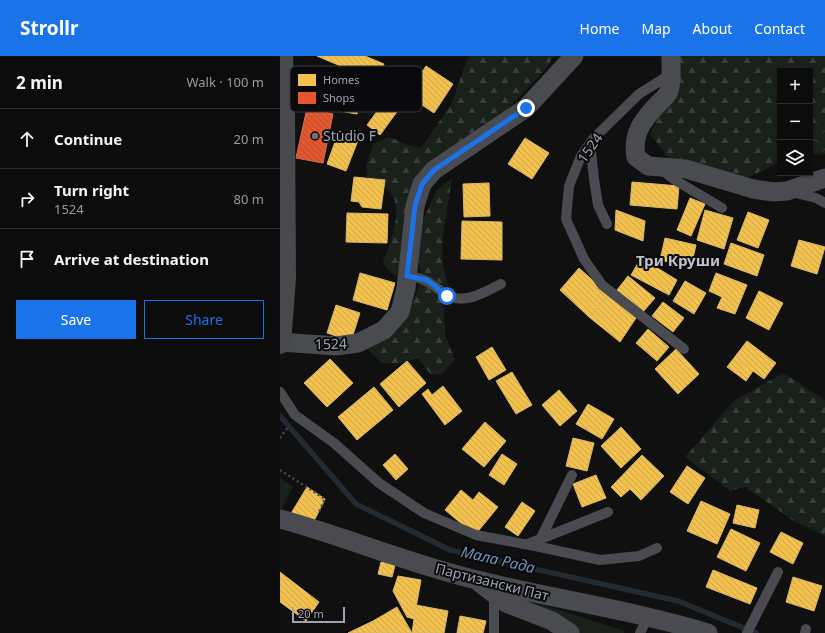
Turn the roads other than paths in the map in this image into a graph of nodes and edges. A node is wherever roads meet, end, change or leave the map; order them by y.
1 (574, 56) edge
2 (285, 61) edge
3 (671, 65) edge
4 (590, 143) junction
5 (659, 167) junction
6 (825, 178) edge
7 (787, 191) junction
8 (282, 202) edge
9 (825, 203) edge
10 (722, 208) dead end
11 (607, 224) dead end
12 (407, 276) junction
13 (501, 284) dead end
14 (280, 342) edge
15 (684, 349) dead end
16 (280, 392) edge
17 (572, 475) dead end
18 (608, 512) dead end
19 (280, 519) edge
20 (540, 540) junction
21 (528, 544) junction
22 (657, 548) dead end
23 (778, 572) dead end
24 (476, 580) junction
25 (494, 595) junction
26 (644, 625) edge
27 (494, 633) edge
28 (570, 633) edge
29 (708, 633) edge
30 (747, 633) edge

1 - 12 street, 1524
2 - 8 main road
3 - 4 lane, 1524
3 - 5 street, 1524
4 - 11 lane
4 - 15 lane, 1524
5 - 7 street, 1524
5 - 10 lane
6 - 7 street, 1524
7 - 9 lane, 1524
8 - 14 main road
12 - 13 lane
12 - 14 street, 1524
16 - 21 lane
17 - 20 lane
18 - 20 lane
19 - 24 street, Партизански Пат
20 - 21 lane
21 - 22 lane
23 - 30 lane
24 - 25 street
24 - 26 street, Партизански Пат
25 - 27 lane
25 - 28 street
26 - 29 street, Партизански Пат

